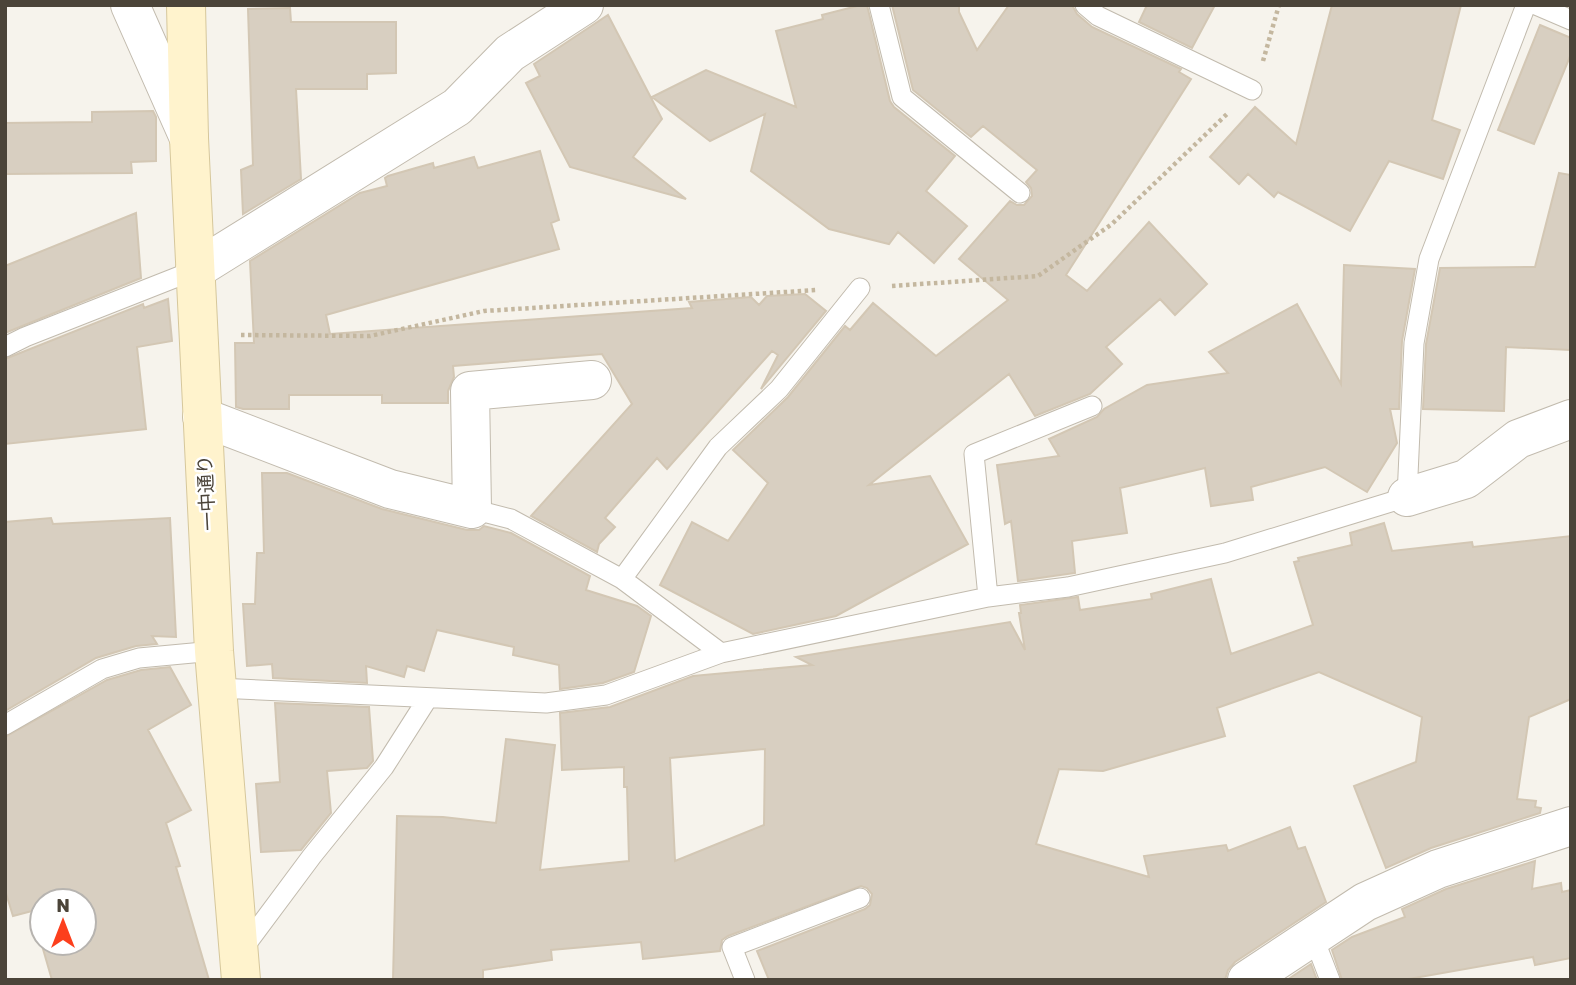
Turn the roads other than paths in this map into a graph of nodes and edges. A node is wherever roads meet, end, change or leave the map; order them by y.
1 (130, 5) edge
2 (186, 5) edge
3 (584, 5) edge
4 (879, 5) edge
5 (1085, 5) edge
6 (1526, 5) edge
7 (1536, 5) edge
8 (1571, 20) edge
9 (1252, 90) road end
10 (189, 138) junction
11 (1020, 193) dead end
12 (195, 270) junction
13 (860, 288) road end
14 (5, 347) edge
15 (592, 380) dead end
16 (1092, 406) dead end
17 (202, 417) junction
18 (1571, 419) edge
19 (1407, 497) junction
20 (472, 509) junction
21 (622, 579) junction
22 (988, 597) junction
23 (721, 653) junction
24 (215, 669) junction
25 (428, 698) junction
26 (5, 725) edge
27 (1571, 826) edge
28 (860, 898) dead end
29 (1313, 936) junction
30 (240, 967) edge
31 (745, 980) edge
32 (1247, 980) edge
33 (1330, 980) edge

1 - 10 street
2 - 10 street, 一中通り
3 - 12 street
4 - 11 lane
5 - 9 lane
6 - 19 lane
7 - 8 lane
10 - 12 street, 一中通り
12 - 14 lane
12 - 17 street, 一中通り
13 - 21 lane
15 - 20 street
16 - 22 lane
17 - 20 street
17 - 24 street, 一中通り
18 - 19 street
19 - 22 lane
20 - 21 lane
21 - 23 lane
22 - 23 lane
23 - 25 lane
24 - 25 lane
24 - 26 lane
24 - 30 street, 一中通り
25 - 30 lane
27 - 29 street
28 - 31 lane
29 - 32 street
29 - 33 lane

